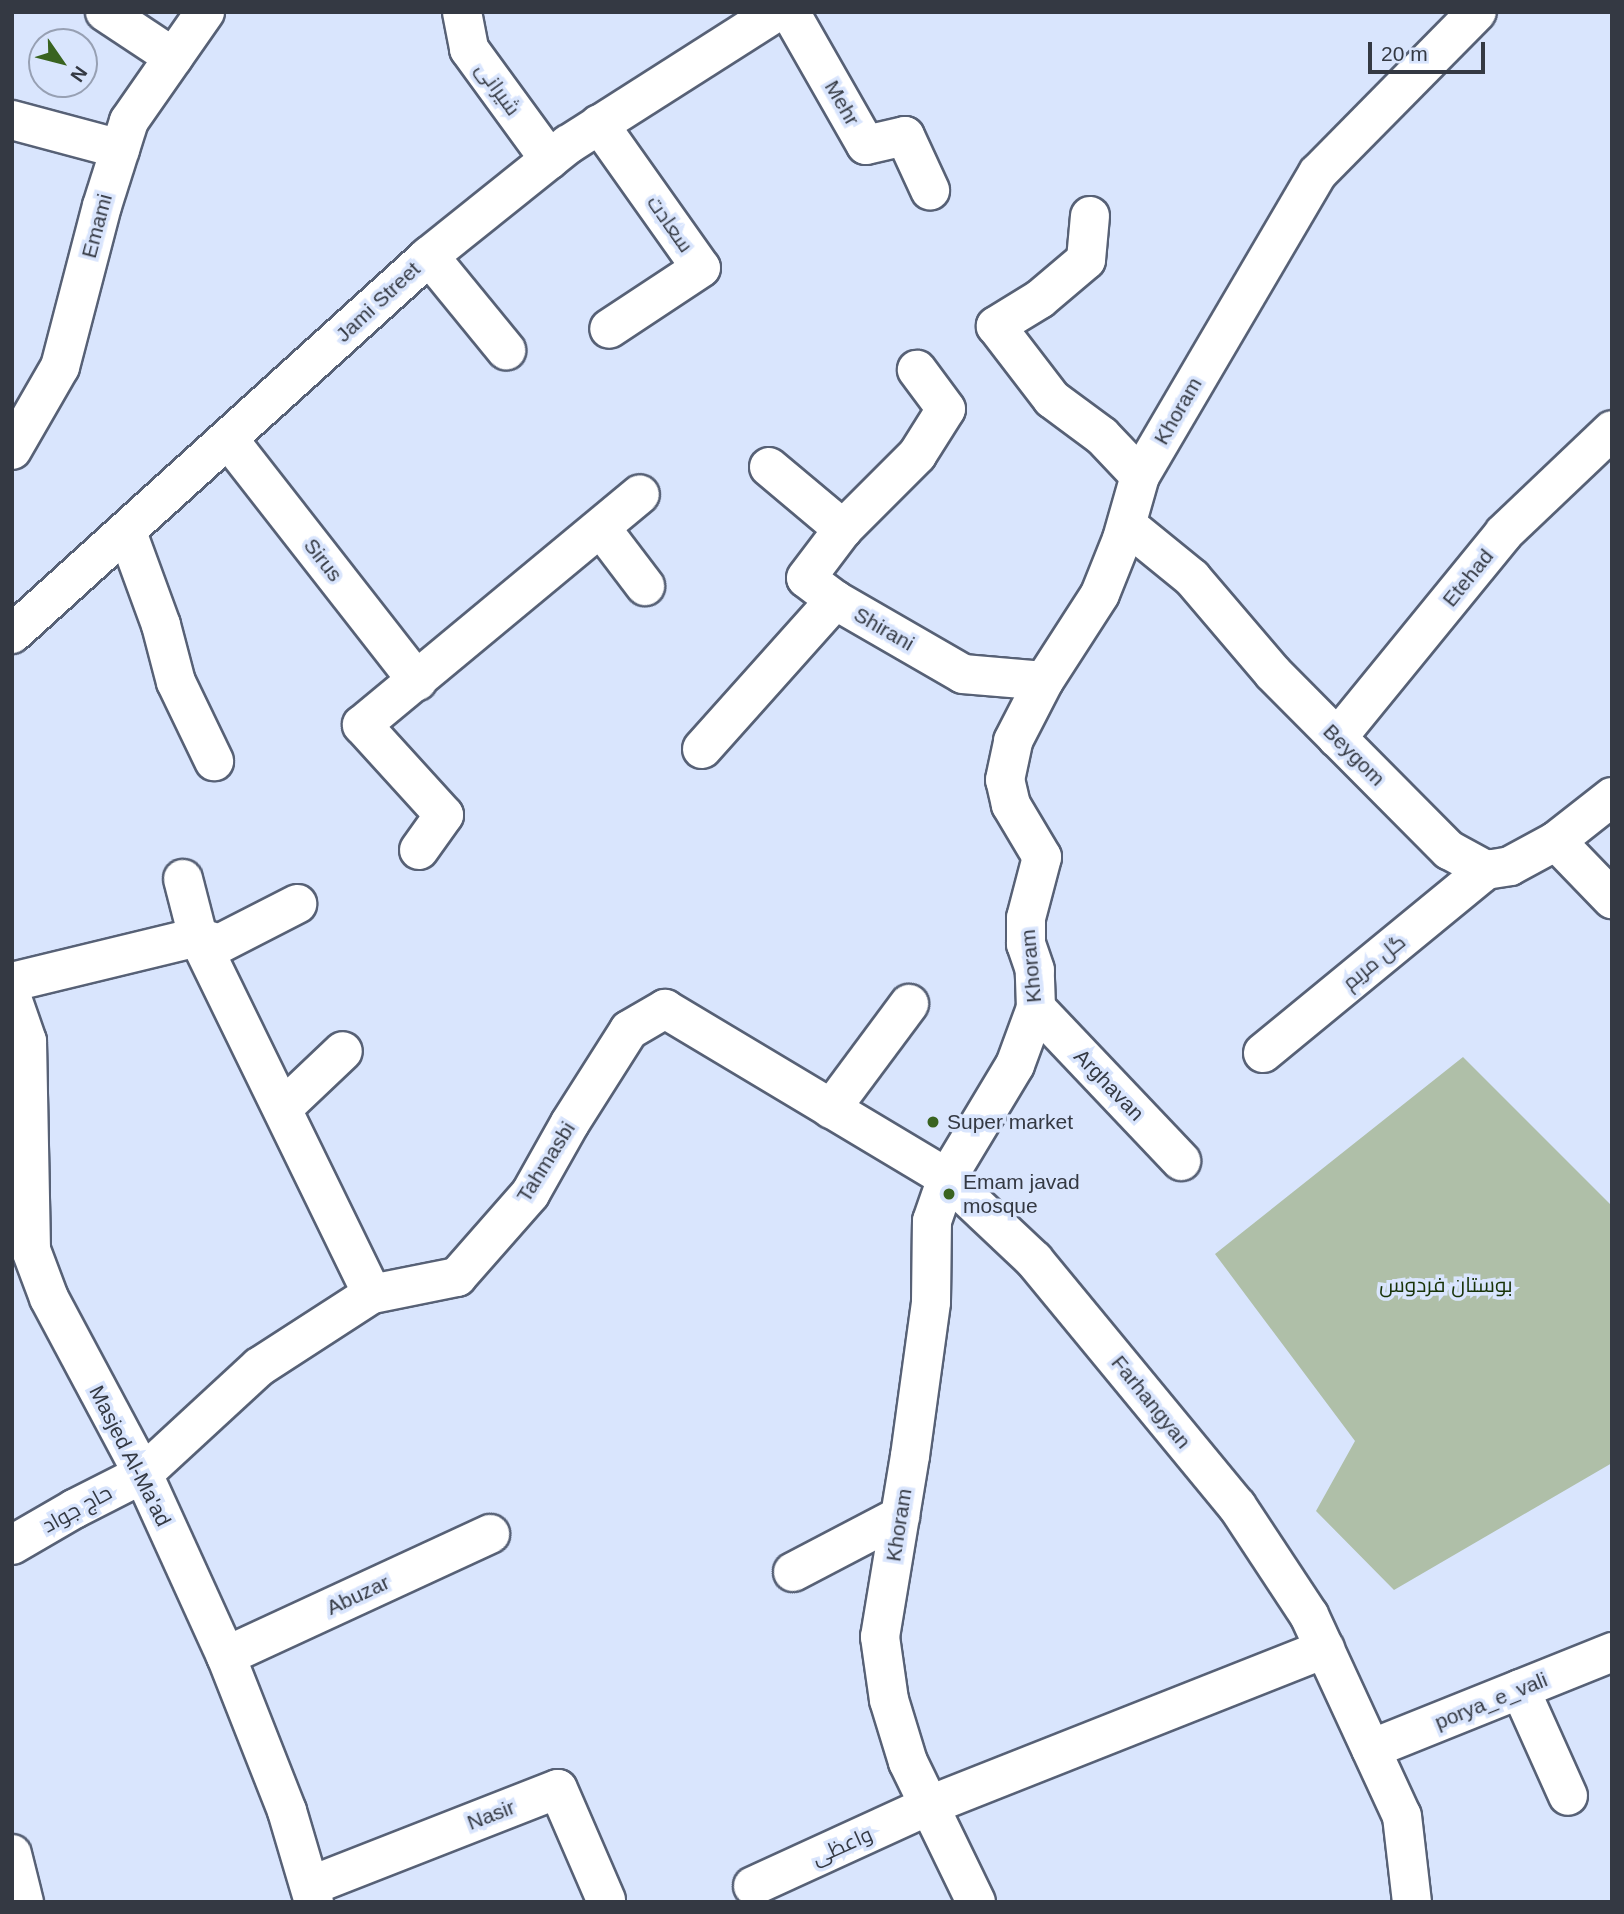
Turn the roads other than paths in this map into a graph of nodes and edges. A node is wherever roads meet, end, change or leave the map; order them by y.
1 (105, 12) edge
2 (205, 12) edge
3 (462, 12) edge
4 (776, 12) edge
5 (790, 12) edge
6 (1477, 12) edge
7 (173, 57) junction
8 (12, 120) edge
9 (599, 124) junction
10 (120, 149) junction
11 (550, 160) junction
12 (930, 190) dead end
13 (1090, 216) dead end
14 (429, 256) junction
15 (609, 329) dead end
16 (506, 350) dead end
17 (917, 370) dead end
18 (1612, 430) edge
19 (229, 440) junction
20 (12, 450) edge
21 (769, 467) dead end
22 (1140, 476) junction
23 (640, 494) dead end
24 (1127, 525) junction
25 (601, 528) junction
26 (843, 529) junction
27 (127, 533) junction
28 (645, 586) dead end
29 (835, 600) junction
30 (12, 634) edge
31 (417, 681) junction
32 (1044, 681) junction
33 (1337, 738) junction
34 (702, 749) dead end
35 (214, 761) dead end
36 (1612, 797) edge
37 (1556, 841) junction
38 (419, 850) dead end
39 (1486, 870) junction
40 (183, 879) dead end
41 (1612, 899) edge
42 (297, 904) dead end
43 (198, 937) junction
44 (12, 982) edge
45 (12, 998) edge
46 (909, 1004) dead end
47 (1036, 1009) junction
48 (343, 1051) dead end
49 (1262, 1054) dead end
50 (284, 1107) junction
51 (831, 1109) junction
52 (1181, 1161) dead end
53 (947, 1178) junction
54 (372, 1294) junction
55 (143, 1474) junction
56 (900, 1516) junction
57 (490, 1534) dead end
58 (12, 1545) edge
59 (793, 1573) dead end
60 (1325, 1649) junction
61 (226, 1656) junction
62 (1609, 1661) edge
63 (1520, 1689) junction
64 (1371, 1749) junction
65 (1568, 1796) dead end
66 (930, 1805) junction
67 (12, 1854) edge
68 (753, 1886) dead end
69 (312, 1894) edge
70 (606, 1900) edge
71 (24, 1902) edge
72 (976, 1902) edge
73 (1412, 1902) edge

1 - 7 street
2 - 7 street, Emami
3 - 11 street, شیرانی
4 - 9 street, Jami Street
5 - 12 street, Mehr
6 - 22 street, Khoram
7 - 10 street, Emami
8 - 10 street
9 - 11 street, Jami Street
9 - 15 street, سعادت
10 - 20 street, Emami
11 - 14 street, Jami Street
13 - 22 street
14 - 16 street
14 - 19 street, Jami Street
17 - 26 street
18 - 33 street, Etehad
19 - 27 street, Jami Street
19 - 31 street, Sirus
21 - 26 street
22 - 24 street, Khoram
23 - 25 street
24 - 32 street, Khoram
24 - 33 street, Beygom
25 - 28 street
25 - 31 street
26 - 29 street
27 - 30 street, Jami Street
27 - 35 street
29 - 32 street, Shirani
29 - 34 street, Shirani
31 - 38 street
32 - 47 street, Khoram
33 - 39 street, Beygom
36 - 37 street
37 - 39 street
37 - 41 street
39 - 49 street, گل مریم
40 - 43 street
42 - 43 street
43 - 44 street
43 - 50 street
45 - 55 street, Masjed Al-Ma'ad
46 - 51 street
47 - 52 street, Arghavan
47 - 53 street, Khoram
48 - 50 street
50 - 54 street
51 - 53 street, Tahmasbi
51 - 54 street, Tahmasbi
53 - 56 street, Khoram
53 - 60 street, Farhangyan
54 - 55 street, Tahmasbi
55 - 58 street, حاج جواد
55 - 61 street, Masjed Al-Ma'ad
56 - 59 street
56 - 66 street, Khoram
57 - 61 street, Abuzar
60 - 64 street, Farhangyan
60 - 66 street
61 - 69 street, Masjed Al-Ma'ad
62 - 63 street, porya_e_vali
63 - 64 street, porya_e_vali
63 - 65 street
64 - 73 street, Farhangyan
66 - 68 street, واعظی
66 - 72 street, Khoram
67 - 71 street
69 - 70 street, Nasir

